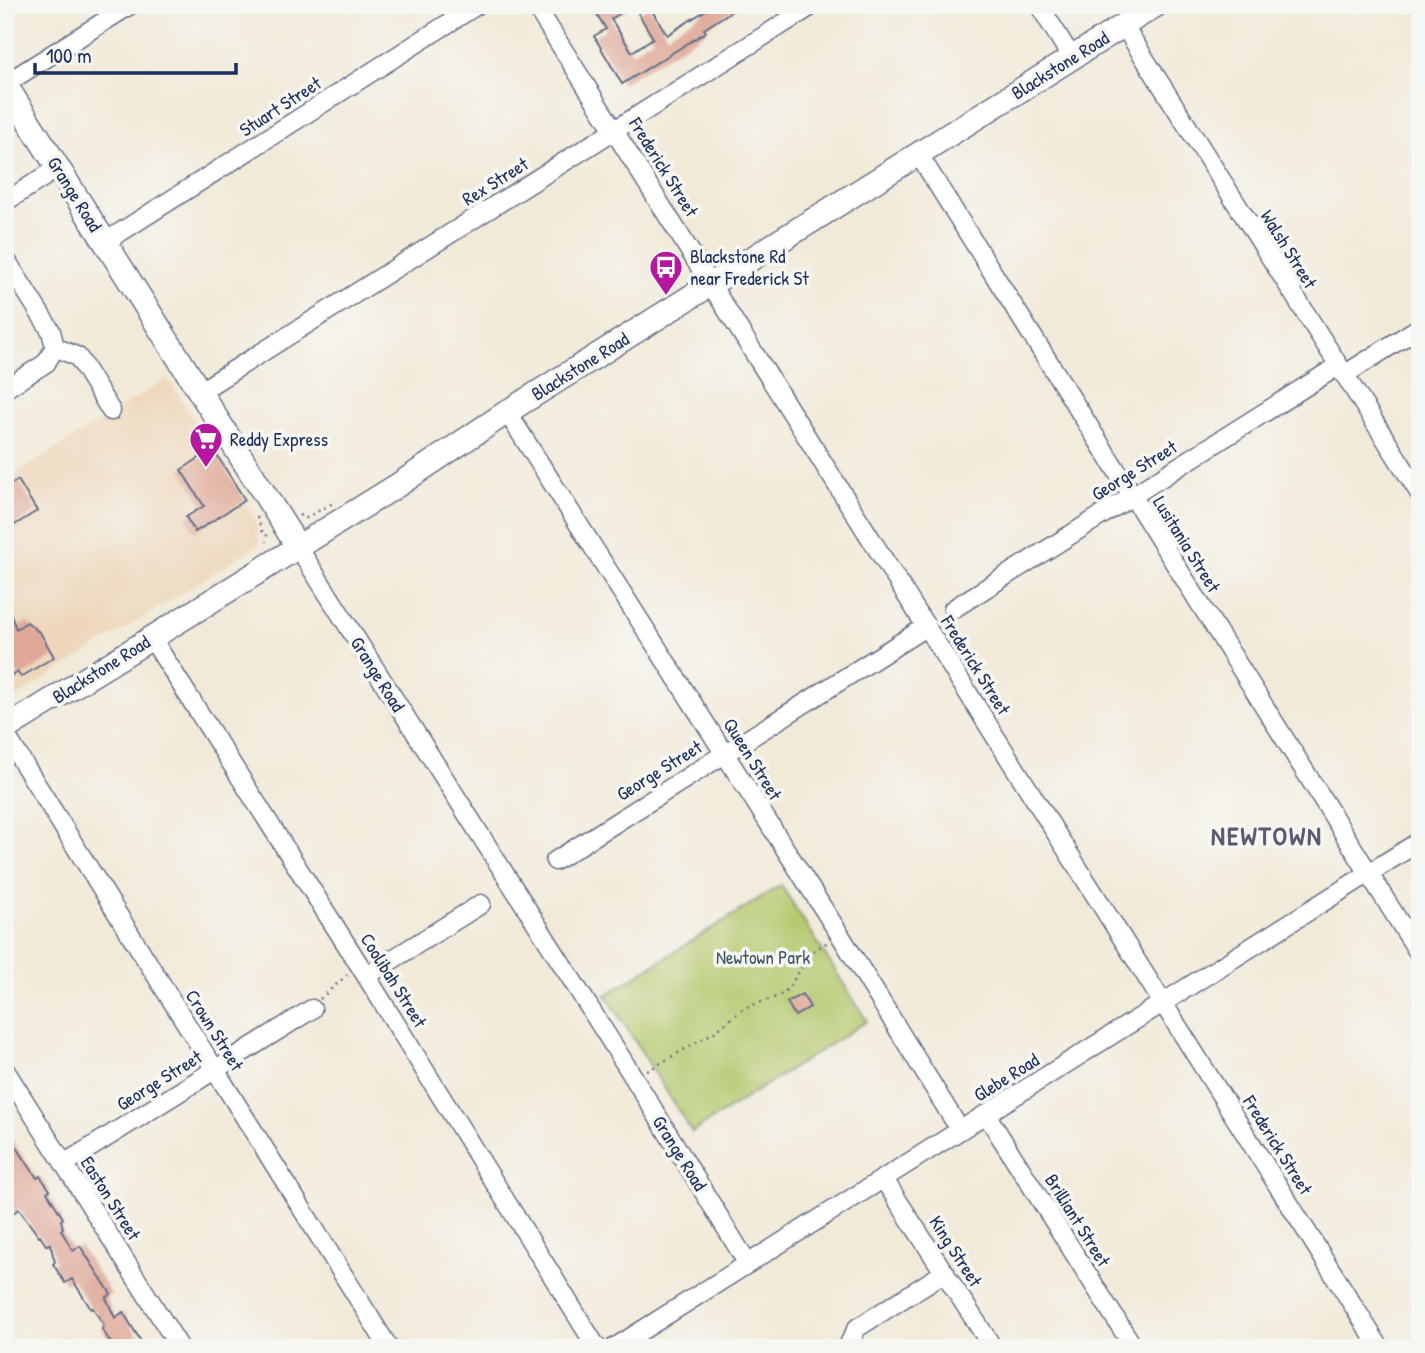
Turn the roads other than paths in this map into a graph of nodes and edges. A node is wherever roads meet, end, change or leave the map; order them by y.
1 (130, 5) edge
2 (477, 5) edge
3 (535, 5) edge
4 (813, 5) edge
5 (1039, 5) edge
6 (1156, 5) edge
7 (1124, 26) junction
8 (1072, 58) junction
9 (5, 84) edge
10 (616, 130) junction
11 (919, 155) junction
12 (58, 168) junction
13 (5, 202) edge
14 (105, 243) junction
15 (5, 258) edge
16 (712, 284) junction
17 (1420, 327) edge
18 (55, 347) junction
19 (1341, 370) junction
20 (5, 389) edge
21 (199, 392) junction
22 (111, 411) dead end
23 (507, 412) junction
24 (1420, 494) edge
25 (1133, 496) junction
26 (298, 547) junction
27 (953, 610) dead end
28 (927, 626) junction
29 (151, 637) junction
30 (5, 732) edge
31 (725, 754) junction
32 (1420, 841) edge
33 (555, 861) dead end
34 (1368, 873) junction
35 (481, 904) dead end
36 (1420, 955) edge
37 (363, 971) junction
38 (1163, 1002) junction
39 (312, 1009) road end
40 (5, 1070) edge
41 (215, 1070) junction
42 (986, 1114) junction
43 (960, 1130) junction
44 (64, 1164) junction
45 (883, 1178) junction
46 (748, 1264) junction
47 (945, 1272) junction
48 (180, 1348) edge
49 (389, 1348) edge
50 (597, 1348) edge
51 (614, 1348) edge
52 (851, 1348) edge
53 (993, 1348) edge
54 (1134, 1348) edge
55 (1380, 1348) edge

1 - 9 street
2 - 14 street, Stuart Street
3 - 10 street, Frederick Street
4 - 10 street, Rex Street
5 - 8 street
6 - 7 main road, Blackstone Road
7 - 8 main road, Blackstone Road
7 - 19 street, Walsh Street
8 - 11 main road, Blackstone Road
9 - 12 main road, Grange Road
10 - 16 street, Frederick Street
10 - 21 street, Rex Street
11 - 16 main road, Blackstone Road
11 - 25 street, Lusitania Street
12 - 13 street
12 - 14 main road, Grange Road
14 - 21 main road, Grange Road
15 - 18 street
16 - 23 main road, Blackstone Road
16 - 28 street, Frederick Street
17 - 19 street, George Street
18 - 20 street
18 - 22 street
19 - 24 street, Walsh Street
19 - 25 street, George Street
21 - 26 main road, Grange Road
23 - 26 main road, Blackstone Road
23 - 31 street, Queen Street
25 - 27 street, George Street
25 - 34 street, Lusitania Street
26 - 29 main road, Blackstone Road
26 - 46 street, Grange Road
28 - 31 street, George Street
28 - 38 street, Frederick Street
29 - 30 main road, Blackstone Road
29 - 37 street, Coolibah Street
30 - 41 street, Crown Street
31 - 33 street, George Street
31 - 43 street, Queen Street
32 - 34 street, Glebe Road
34 - 36 street, Lusitania Street
34 - 38 street, Glebe Road
35 - 37 street
37 - 50 street, Coolibah Street
38 - 42 street, Glebe Road
38 - 55 street, Frederick Street
39 - 41 street, George Street
40 - 44 street, Easton Street
41 - 44 street, George Street
41 - 49 street, Crown Street
42 - 43 street, Glebe Road
42 - 54 street, Brilliant Street
43 - 45 street, Glebe Road
44 - 48 street, Easton Street
45 - 46 street, Glebe Road
45 - 47 street, King Street
46 - 51 street, Glebe Road
47 - 52 street
47 - 53 street, King Street

